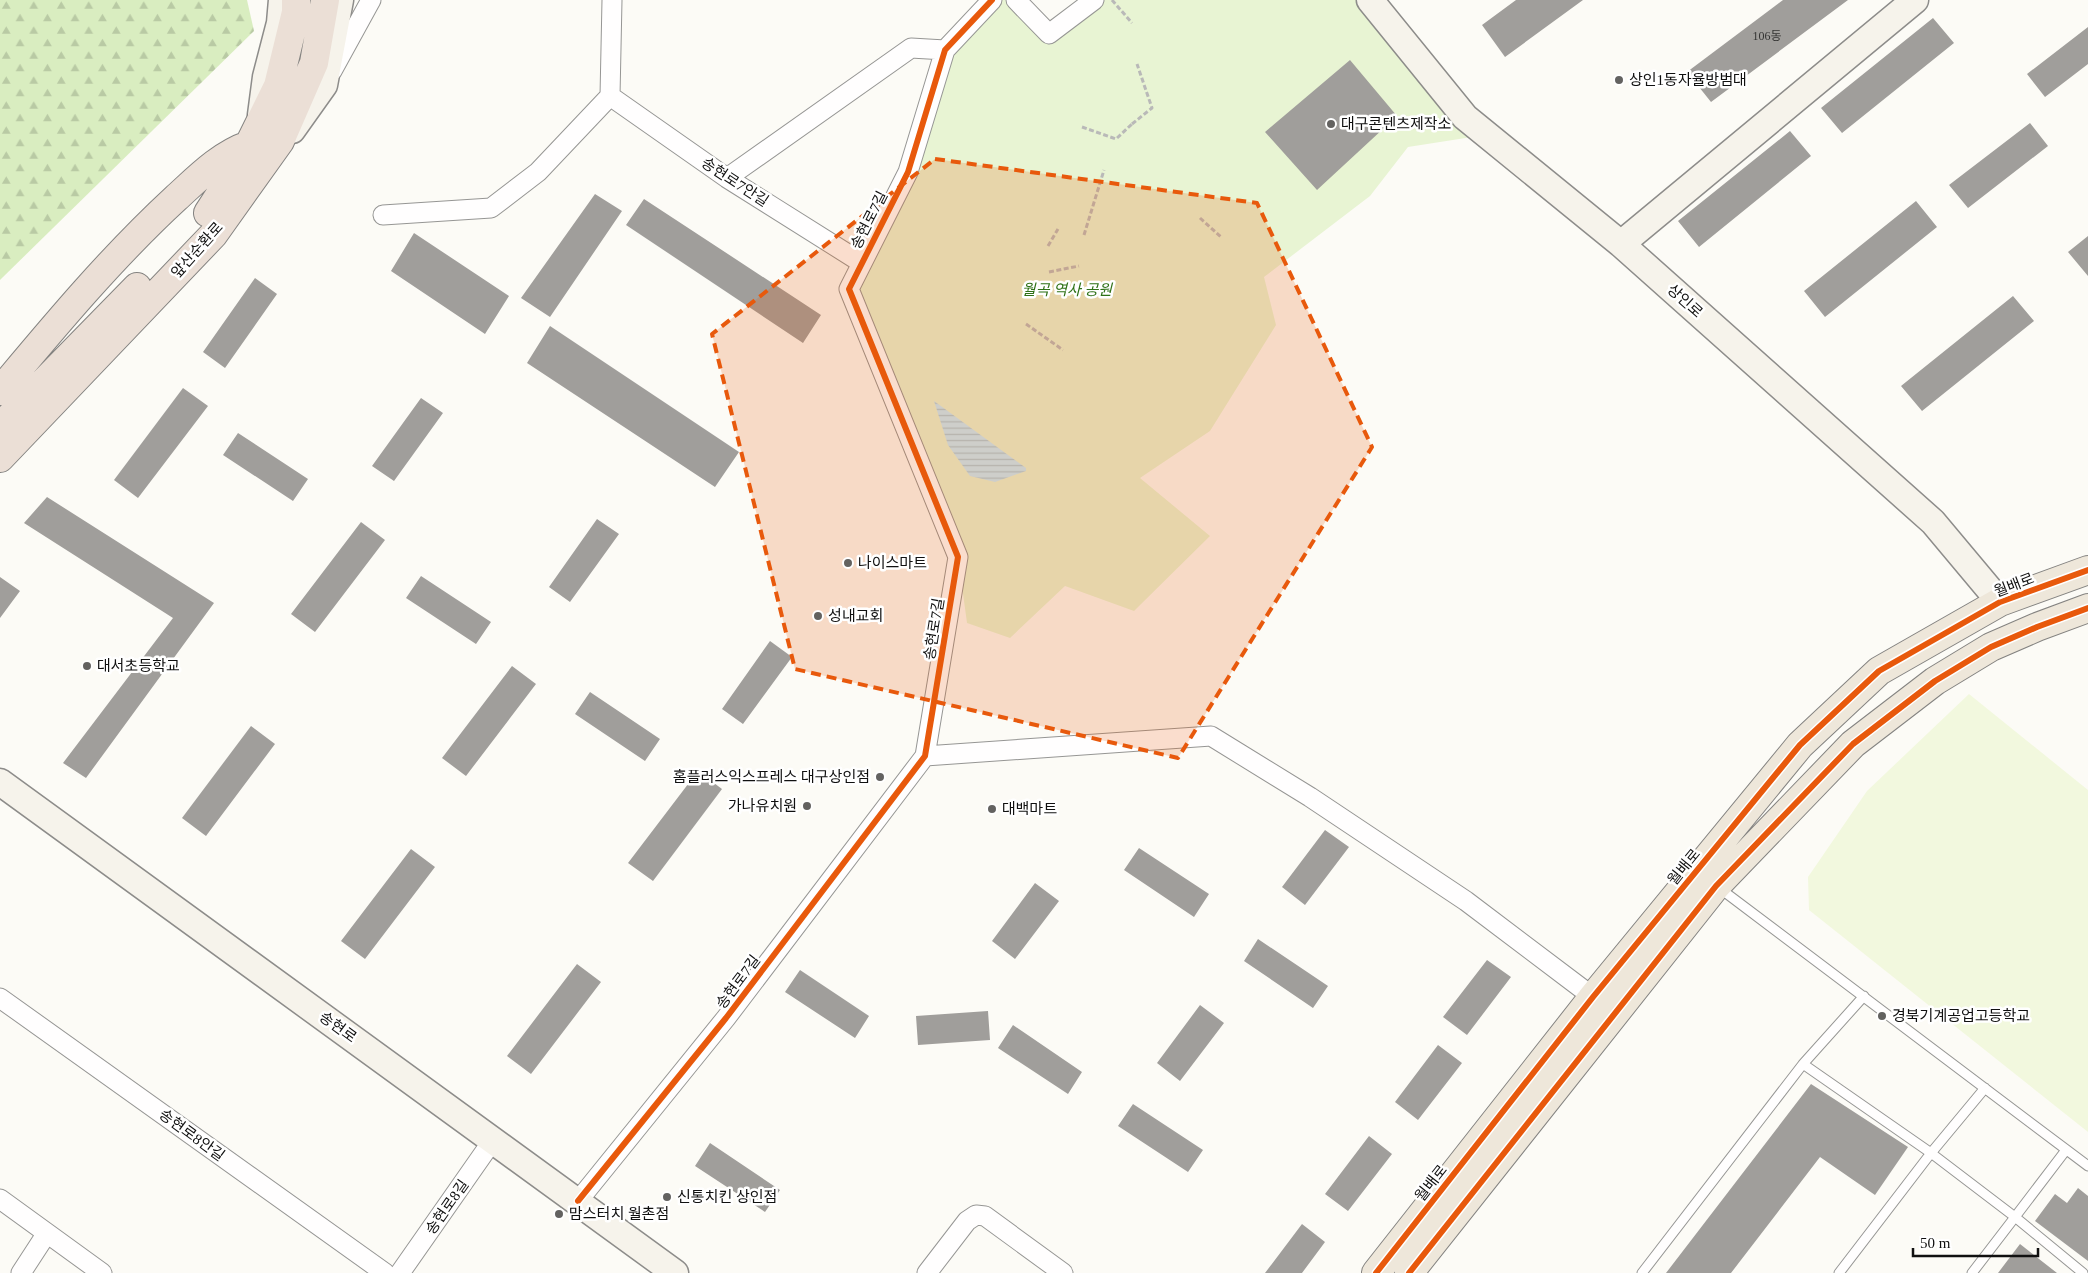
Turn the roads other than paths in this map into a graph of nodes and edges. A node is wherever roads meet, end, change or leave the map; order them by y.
1 (282, 0) edge
2 (296, 0) edge
3 (325, 0) edge
4 (340, 0) edge
5 (371, 0) edge
6 (612, 0) edge
7 (992, 0) edge
8 (1016, 0) edge
9 (1094, 0) edge
10 (1370, 0) edge
11 (1914, 0) edge
12 (945, 50) junction
13 (324, 85) junction
14 (610, 96) junction
15 (254, 134) junction
16 (280, 141) junction
17 (260, 171) junction
18 (727, 178) junction
19 (383, 215) dead end
20 (1621, 244) junction
21 (862, 263) junction
22 (0, 391) edge
23 (0, 427) edge
24 (0, 458) edge
25 (0, 479) edge
26 (2088, 570) edge
27 (2000, 602) junction
28 (2088, 608) edge
29 (925, 756) junction
30 (0, 782) edge
31 (1716, 886) junction
32 (1864, 996) junction
33 (1593, 997) junction
34 (0, 998) edge
35 (1803, 1064) junction
36 (1985, 1088) junction
37 (493, 1140) junction
38 (2066, 1150) junction
39 (1931, 1152) junction
40 (2088, 1166) edge
41 (0, 1199) edge
42 (578, 1201) junction
43 (2015, 1216) junction
44 (47, 1233) junction
45 (934, 1270) edge
46 (21, 1273) edge
47 (102, 1273) edge
48 (385, 1273) edge
49 (400, 1273) edge
50 (676, 1273) edge
51 (1063, 1273) edge
52 (1376, 1273) edge
53 (1409, 1273) edge
54 (1642, 1273) edge
55 (1839, 1273) edge
56 (1972, 1273) edge
57 (2083, 1273) edge

1 - 15 main road
2 - 15 highway, 앞산순환로
3 - 16 highway, 앞산순환로
4 - 13 main road
5 - 13 street
6 - 14 street
7 - 12 street, 송현로7길
8 - 9 street
10 - 20 main road, 상인로
11 - 20 main road
12 - 18 street
12 - 21 street, 송현로7길
13 - 16 main road
14 - 18 street, 송현로7안길
14 - 19 street
15 - 22 highway
15 - 23 highway, 앞산순환로
16 - 17 highway, 앞산순환로
17 - 24 highway, 앞산순환로
17 - 25 highway
18 - 21 street, 송현로7안길
20 - 27 main road, 상인로
21 - 29 street, 송현로7길
26 - 27 main road, 월배로
27 - 33 main road, 월배로
28 - 31 main road
29 - 33 street
29 - 42 street, 송현로7길
30 - 37 main road, 송현로
31 - 32 lane
31 - 53 main road
32 - 35 lane
32 - 36 lane
33 - 52 main road, 월배로
34 - 48 street, 송현로8안길
35 - 39 lane
35 - 54 lane
36 - 38 lane
36 - 39 lane
37 - 42 main road, 송현로
37 - 49 street, 송현로8길
38 - 40 lane
38 - 43 lane
39 - 43 lane
39 - 55 lane
41 - 44 street
42 - 50 main road, 송현로
43 - 56 lane
43 - 57 lane
44 - 46 street
44 - 47 street
45 - 51 street

